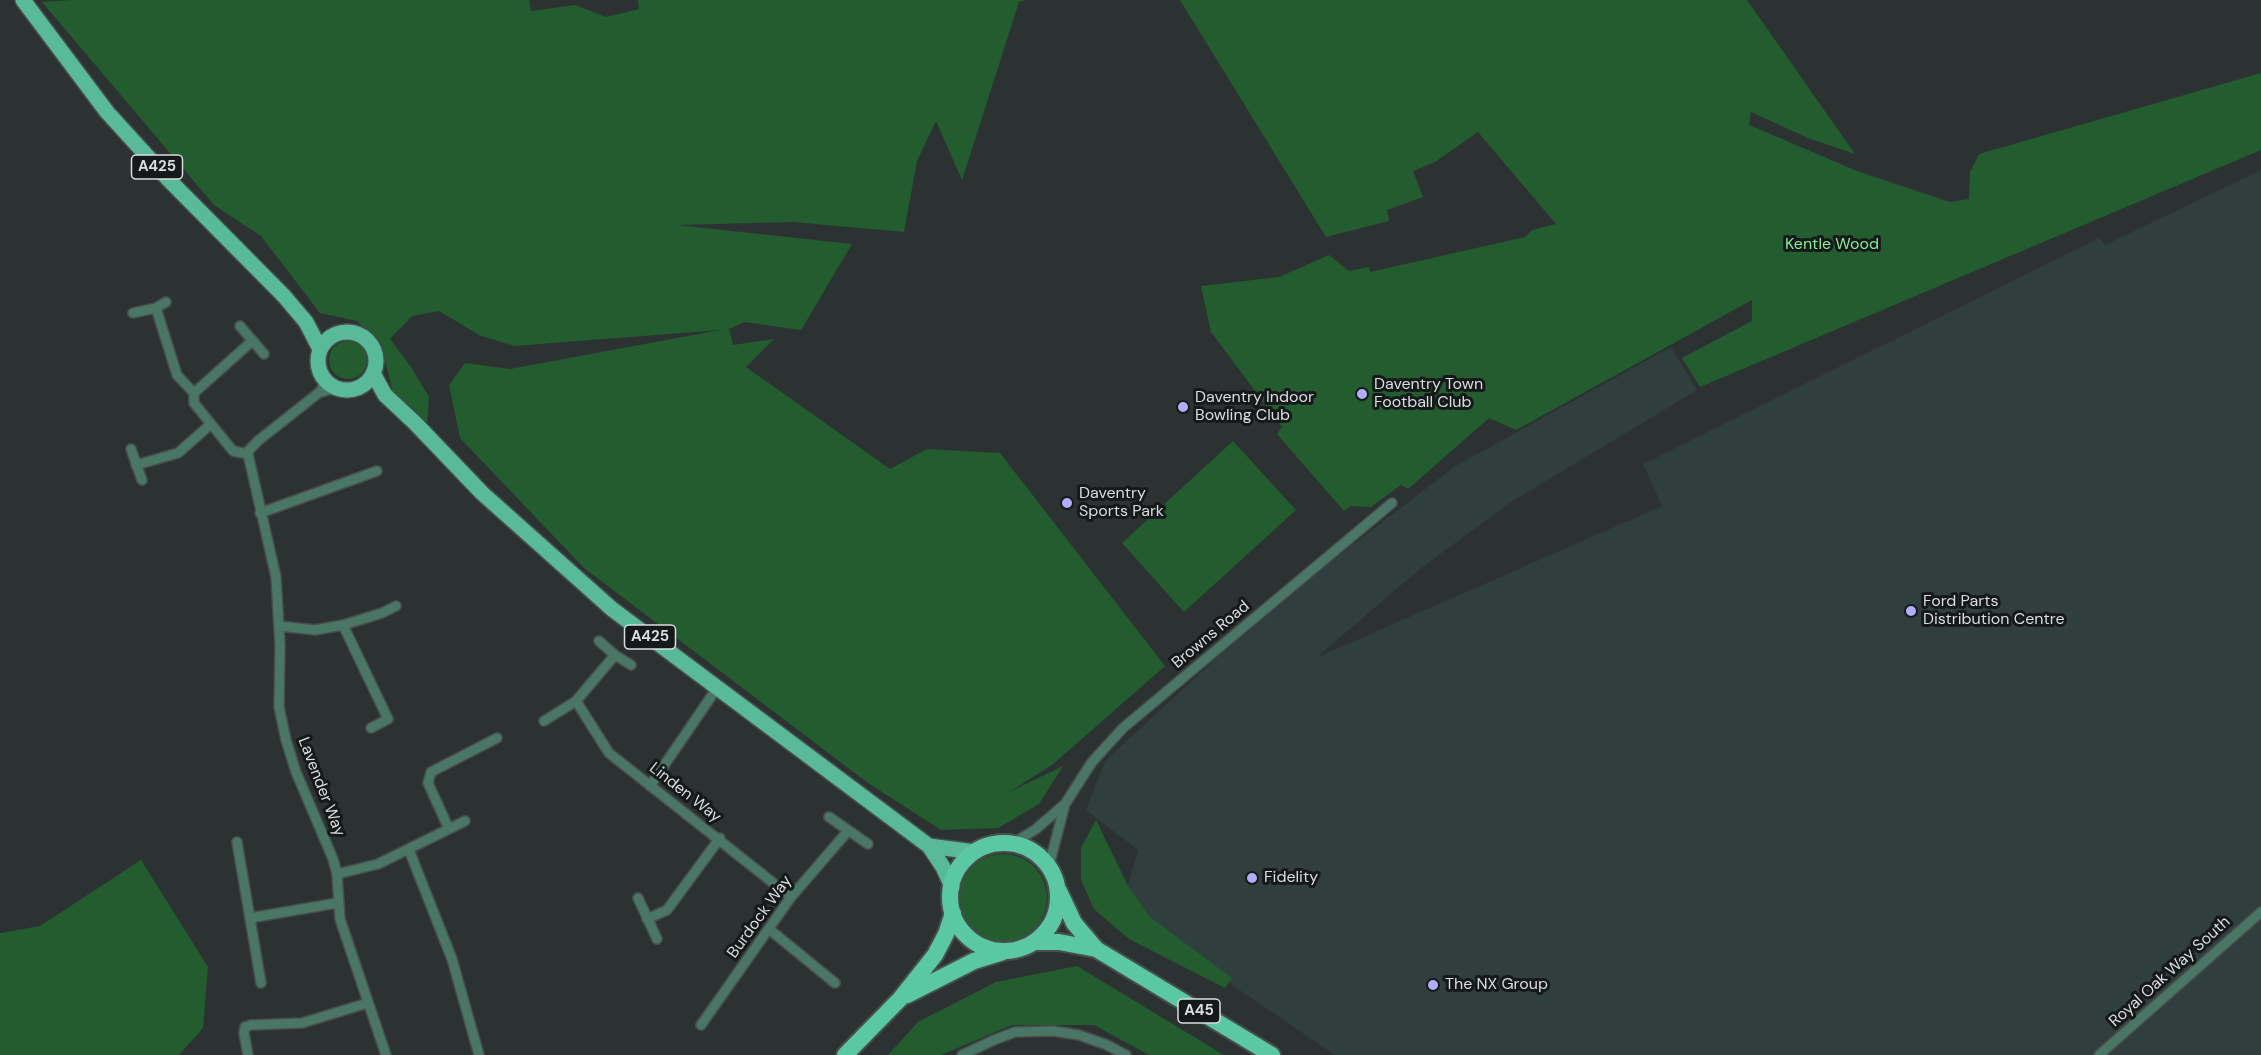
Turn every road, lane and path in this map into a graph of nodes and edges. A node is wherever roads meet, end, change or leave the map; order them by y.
1 (22, 0) edge
2 (166, 302) dead end
3 (156, 308) junction
4 (133, 313) dead end
5 (306, 322) junction
6 (240, 326) dead end
7 (333, 334) junction
8 (251, 342) junction
9 (320, 349) junction
10 (264, 354) dead end
11 (373, 373) junction
12 (330, 384) junction
13 (360, 386) junction
14 (194, 393) junction
15 (385, 395) junction
16 (211, 424) junction
17 (131, 449) dead end
18 (248, 454) junction
19 (136, 465) junction
20 (360, 466) dead end
21 (377, 471) dead end
22 (365, 475) junction
23 (141, 480) dead end
24 (1392, 503) dead end
25 (260, 513) junction
26 (396, 606) dead end
27 (343, 625) junction
28 (279, 626) junction
29 (599, 641) dead end
30 (615, 655) junction
31 (631, 665) dead end
32 (717, 688) junction
33 (576, 700) junction
34 (544, 721) dead end
35 (371, 728) dead end
36 (497, 738) dead end
37 (650, 786) junction
38 (1065, 804) junction
39 (829, 817) dead end
40 (465, 821) dead end
41 (449, 829) junction
42 (848, 831) junction
43 (720, 838) junction
44 (237, 842) dead end
45 (868, 844) dead end
46 (1012, 844) junction
47 (929, 846) junction
48 (409, 850) junction
49 (975, 852) junction
50 (1049, 866) junction
51 (336, 874) junction
52 (952, 886) junction
53 (1058, 889) junction
54 (791, 897) junction
55 (638, 898) dead end
56 (337, 903) junction
57 (2261, 912) edge
58 (953, 913) junction
59 (250, 918) junction
60 (648, 919) junction
61 (769, 929) junction
62 (657, 939) dead end
63 (1034, 942) junction
64 (1096, 949) junction
65 (1010, 951) junction
66 (261, 983) dead end
67 (835, 983) dead end
68 (900, 999) junction
69 (368, 1003) junction
70 (701, 1025) dead end
71 (248, 1055) edge
72 (386, 1055) edge
73 (479, 1055) edge
74 (845, 1055) edge
75 (962, 1055) edge
76 (1126, 1055) edge
77 (1272, 1055) edge
78 (2099, 1055) edge

1 - 5 main road, A425
2 - 3 street
3 - 4 street
3 - 14 street
5 - 7 main road, A425
5 - 9 main road, A425
6 - 8 street
7 - 9 main road
7 - 11 main road
8 - 10 street
8 - 14 street
9 - 12 main road
11 - 13 main road
11 - 15 main road, A425
12 - 13 main road
12 - 18 street
13 - 15 main road, A425
14 - 16 street
15 - 32 main road, A425
16 - 18 street
16 - 19 street
17 - 19 street
18 - 25 street, Lavender Way
19 - 23 street
20 - 22 street
21 - 22 street
22 - 25 street
24 - 38 street, Browns Road
25 - 28 street, Lavender Way
26 - 27 street
27 - 28 street
27 - 35 street
28 - 51 street, Lavender Way
29 - 30 street
30 - 31 street
30 - 33 street
32 - 37 street
32 - 47 main road, A425
33 - 34 street
33 - 37 street, Linden Way
36 - 41 street
37 - 43 street, Linden Way
38 - 46 street, Browns Road
38 - 50 street, Browns Road
39 - 42 street
40 - 41 street
41 - 48 street
42 - 45 street
42 - 54 street, Burdock Way
43 - 54 street, Linden Way
43 - 60 street
44 - 59 street
46 - 49 highway
46 - 50 highway
47 - 49 main road
47 - 52 main road
48 - 51 street
48 - 73 street
49 - 52 highway
50 - 53 highway
51 - 56 street, Lavender Way
52 - 58 highway
53 - 63 highway
53 - 64 highway, A45
54 - 61 street, Burdock Way
55 - 60 street
56 - 59 street
56 - 69 street, Lavender Way
57 - 78 street, Royal Oak Way South
58 - 65 highway
58 - 68 highway
59 - 66 street
60 - 62 street
61 - 67 street
61 - 70 street, Burdock Way
63 - 64 highway, A45
63 - 65 highway
64 - 77 highway, A45
65 - 68 highway
68 - 74 highway
69 - 71 street
69 - 72 street, Lavender Way
75 - 76 street

